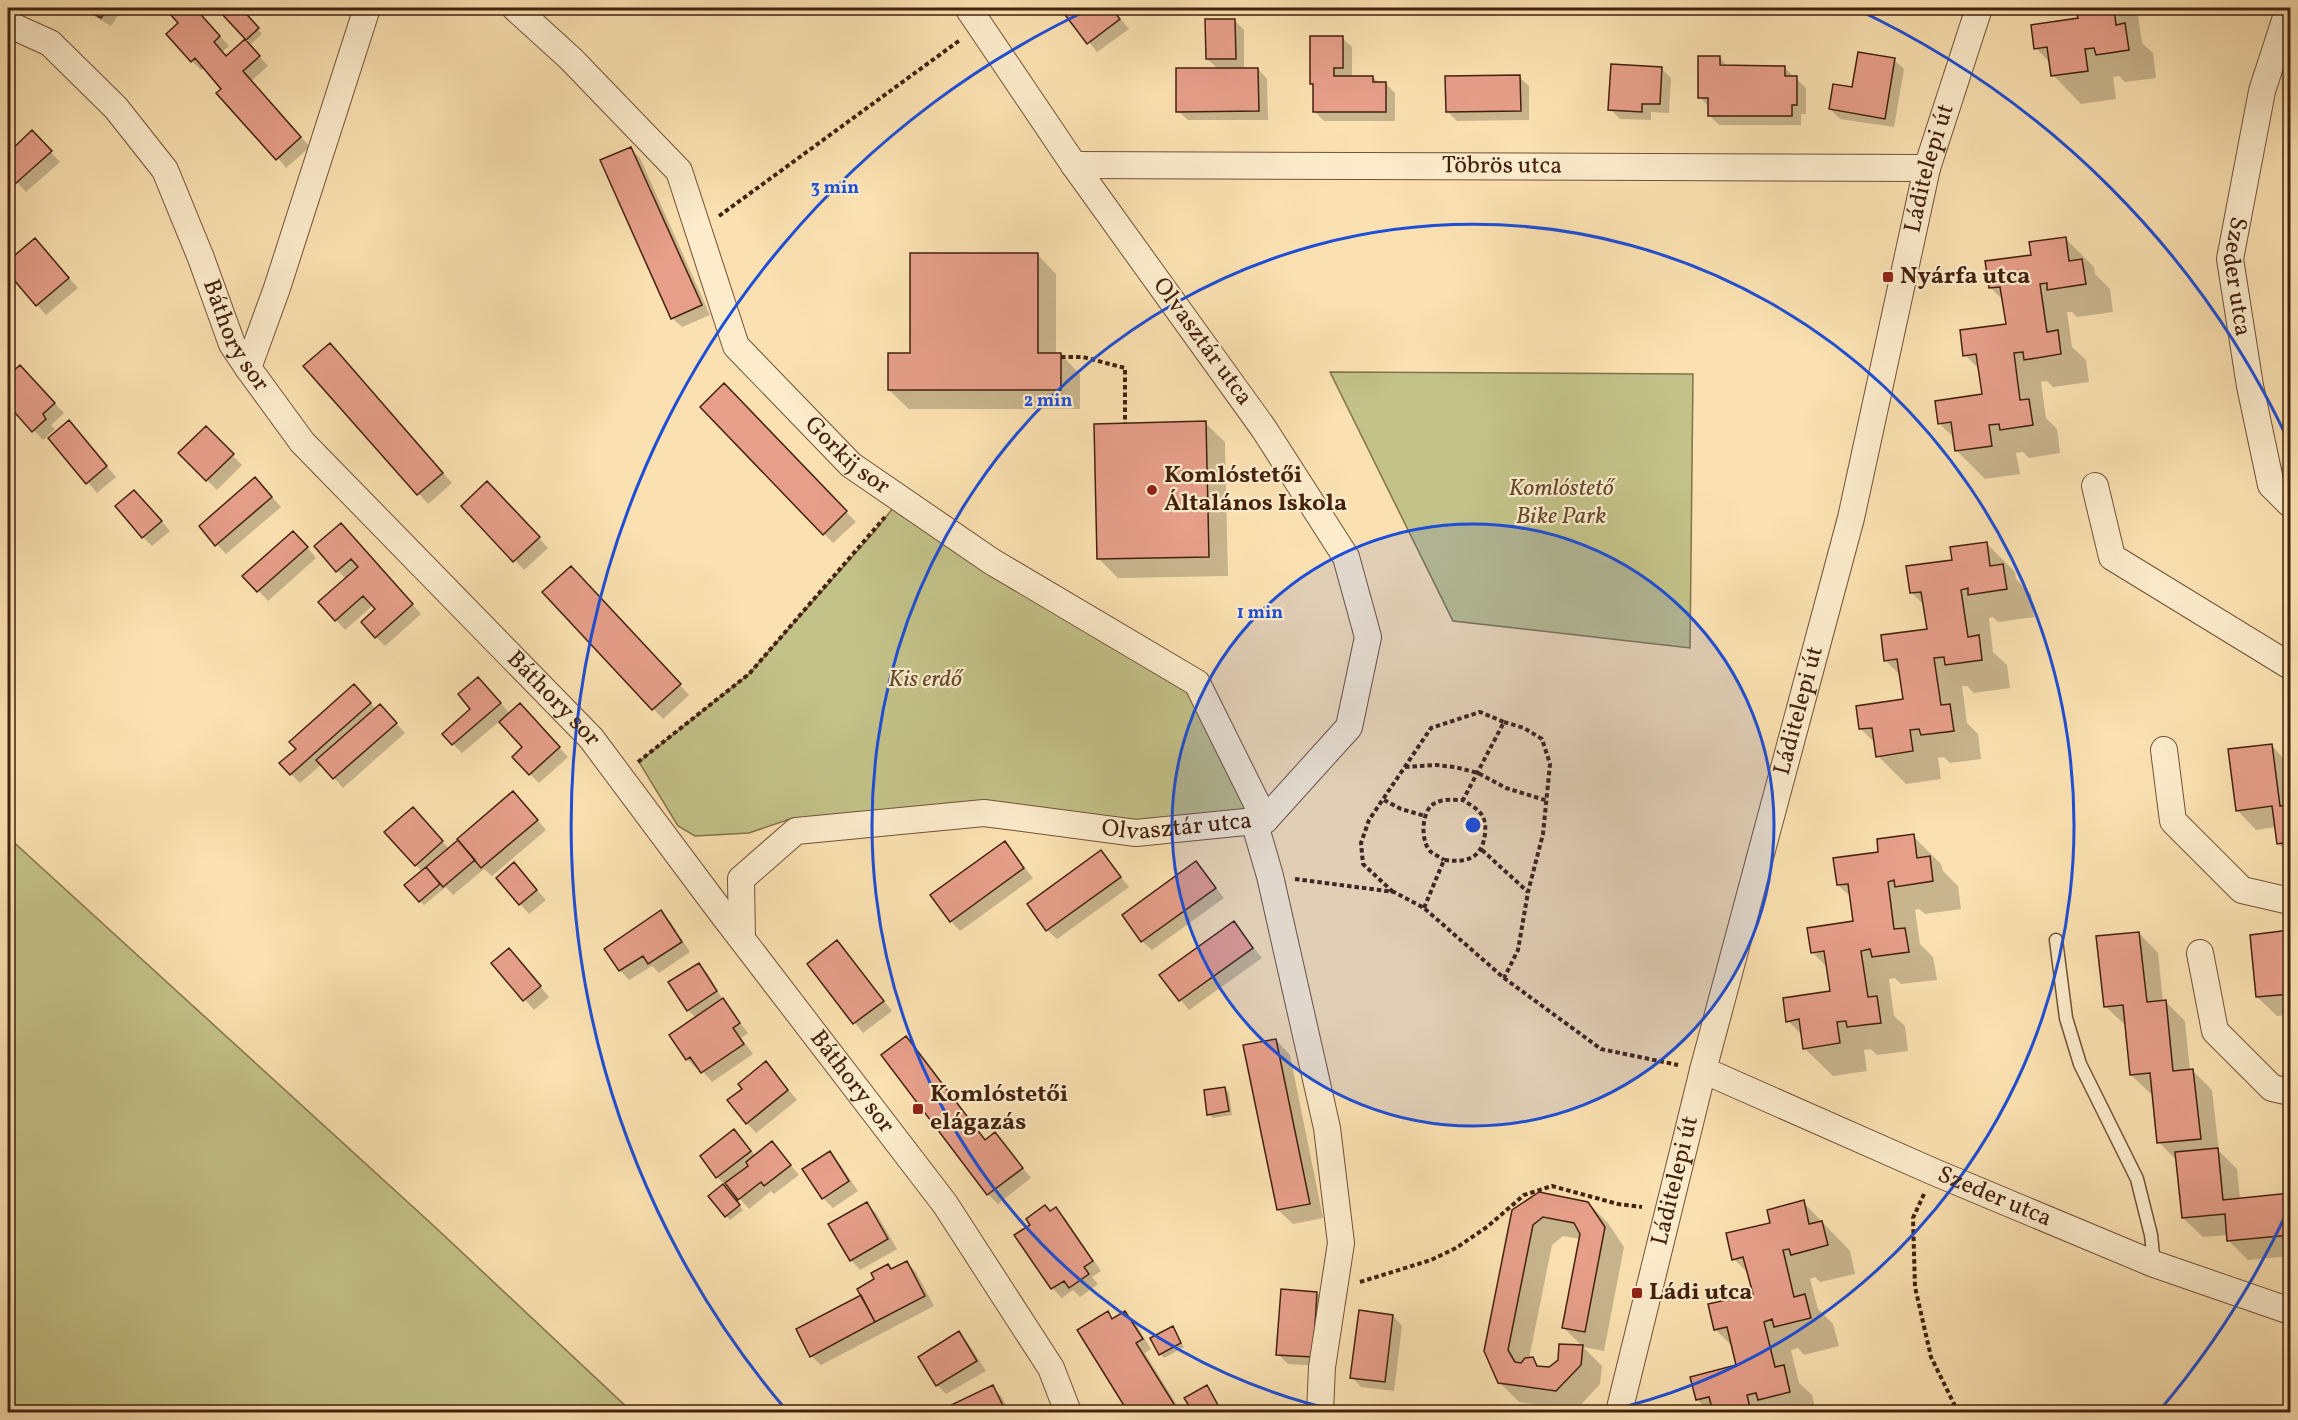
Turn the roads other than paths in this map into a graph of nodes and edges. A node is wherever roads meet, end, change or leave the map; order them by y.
1 (367, 8) edge
2 (515, 8) edge
3 (1979, 8) edge
4 (2289, 8) edge
5 (974, 16) edge
6 (8, 24) edge
7 (1074, 165) junction
8 (1927, 168) junction
9 (248, 368) junction
10 (2095, 486) dead end
11 (2290, 504) edge
12 (2290, 666) edge
13 (2164, 750) dead end
14 (1260, 820) junction
15 (2290, 901) edge
16 (742, 939) junction
17 (2056, 940) dead end
18 (2200, 953) dead end
19 (1703, 1070) junction
20 (2290, 1092) edge
21 (2154, 1264) junction
22 (2290, 1311) edge
23 (1068, 1413) edge
24 (1320, 1413) edge
25 (1619, 1413) edge

1 - 9 street
2 - 14 street, Gorkij sor
3 - 8 street, Láditelepi út
4 - 11 street, Szeder utca
5 - 7 street, Olvasztár utca
6 - 9 street, Báthory sor
7 - 8 street, Töbrös utca
7 - 14 street, Olvasztár utca
8 - 19 street, Láditelepi út
9 - 16 street, Báthory sor
10 - 12 street
13 - 15 street
14 - 16 street, Olvasztár utca
14 - 24 street, Gorkij sor
16 - 23 street, Báthory sor
17 - 21 lane
18 - 20 street
19 - 21 street, Szeder utca
19 - 25 street, Láditelepi út
21 - 22 street, Szeder utca

